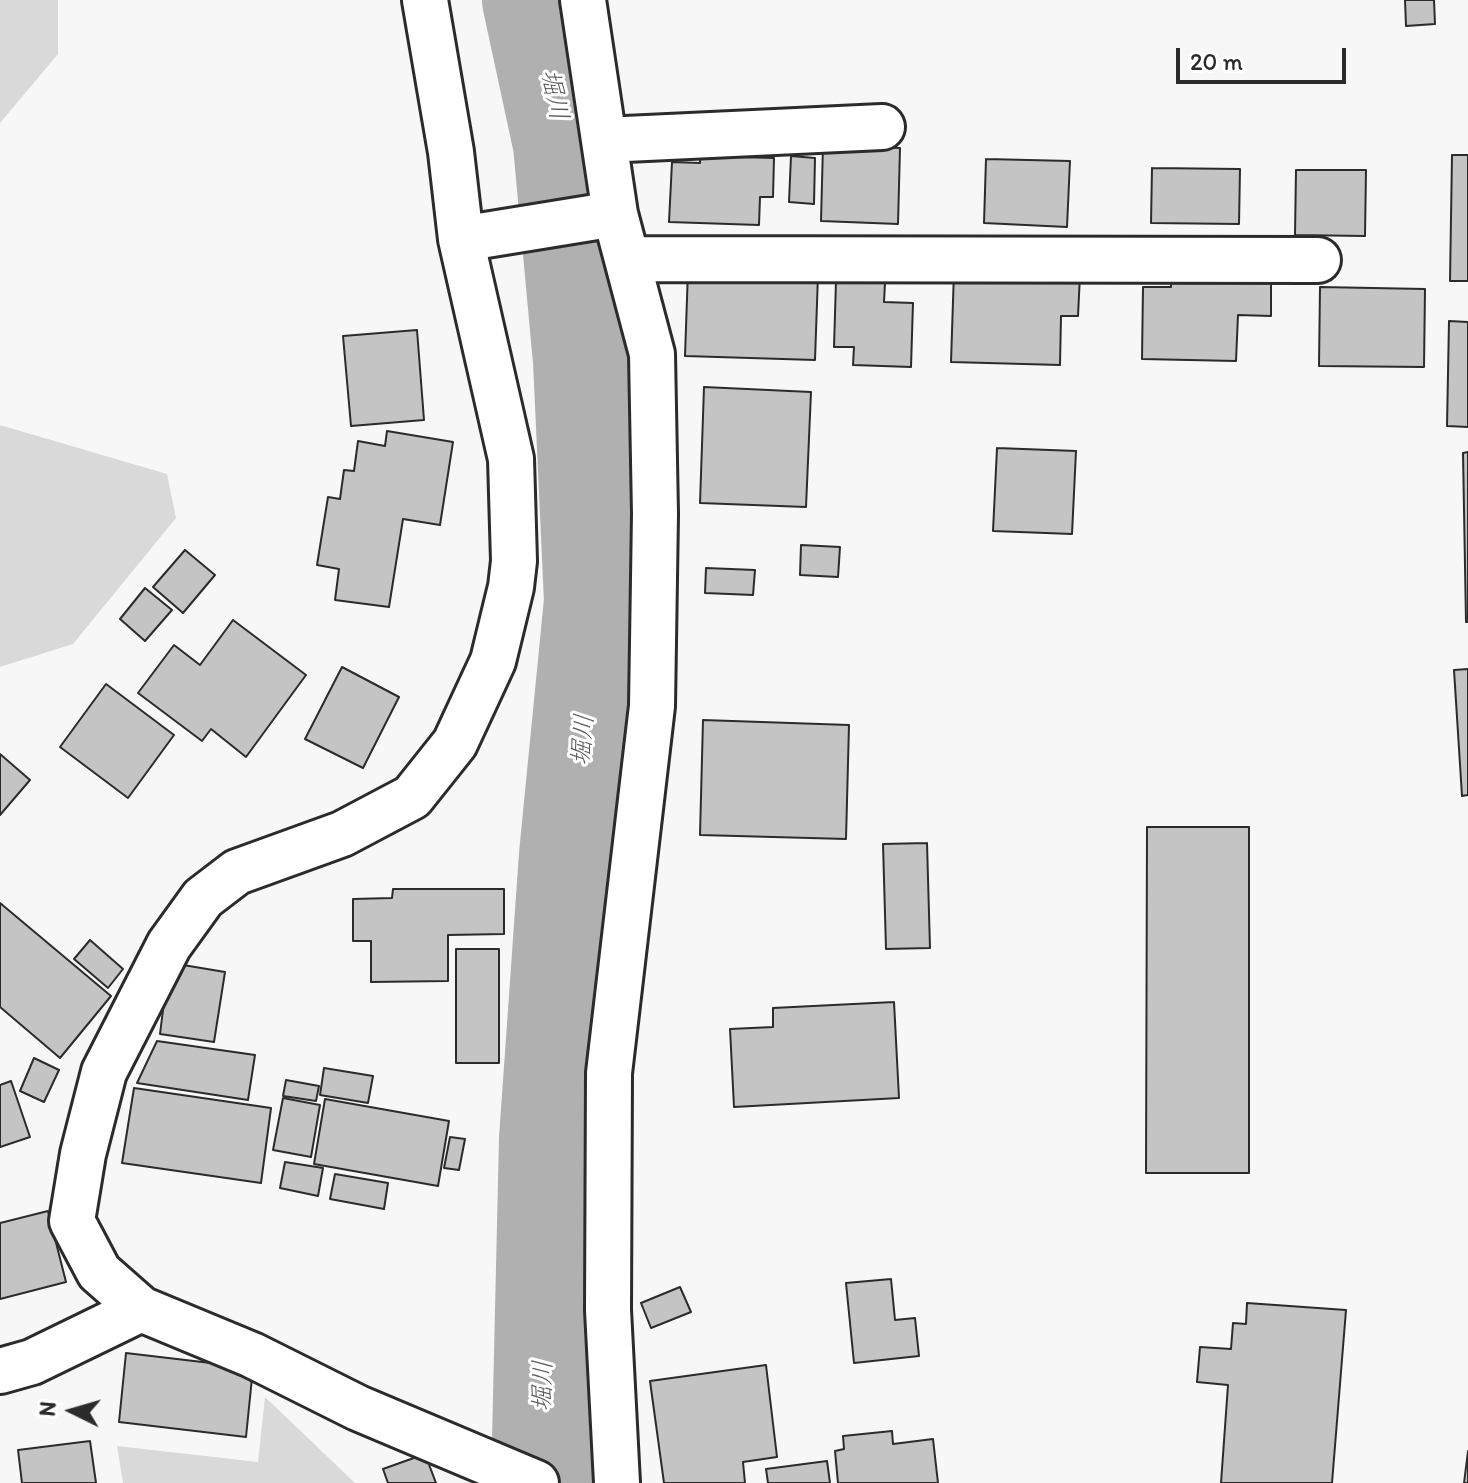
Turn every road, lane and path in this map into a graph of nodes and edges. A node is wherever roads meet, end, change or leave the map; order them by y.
1 (425, 0) edge
2 (583, 0) edge
3 (882, 127) dead end
4 (604, 140) junction
5 (615, 214) junction
6 (461, 239) junction
7 (627, 259) junction
8 (1318, 260) dead end
9 (141, 1309) junction
10 (0, 1371) edge
11 (536, 1483) edge
12 (617, 1483) edge

1 - 6 street
2 - 4 street
3 - 4 street
4 - 5 street
5 - 6 street
5 - 7 street
6 - 9 street
7 - 8 street
7 - 12 street
9 - 10 street
9 - 11 street

